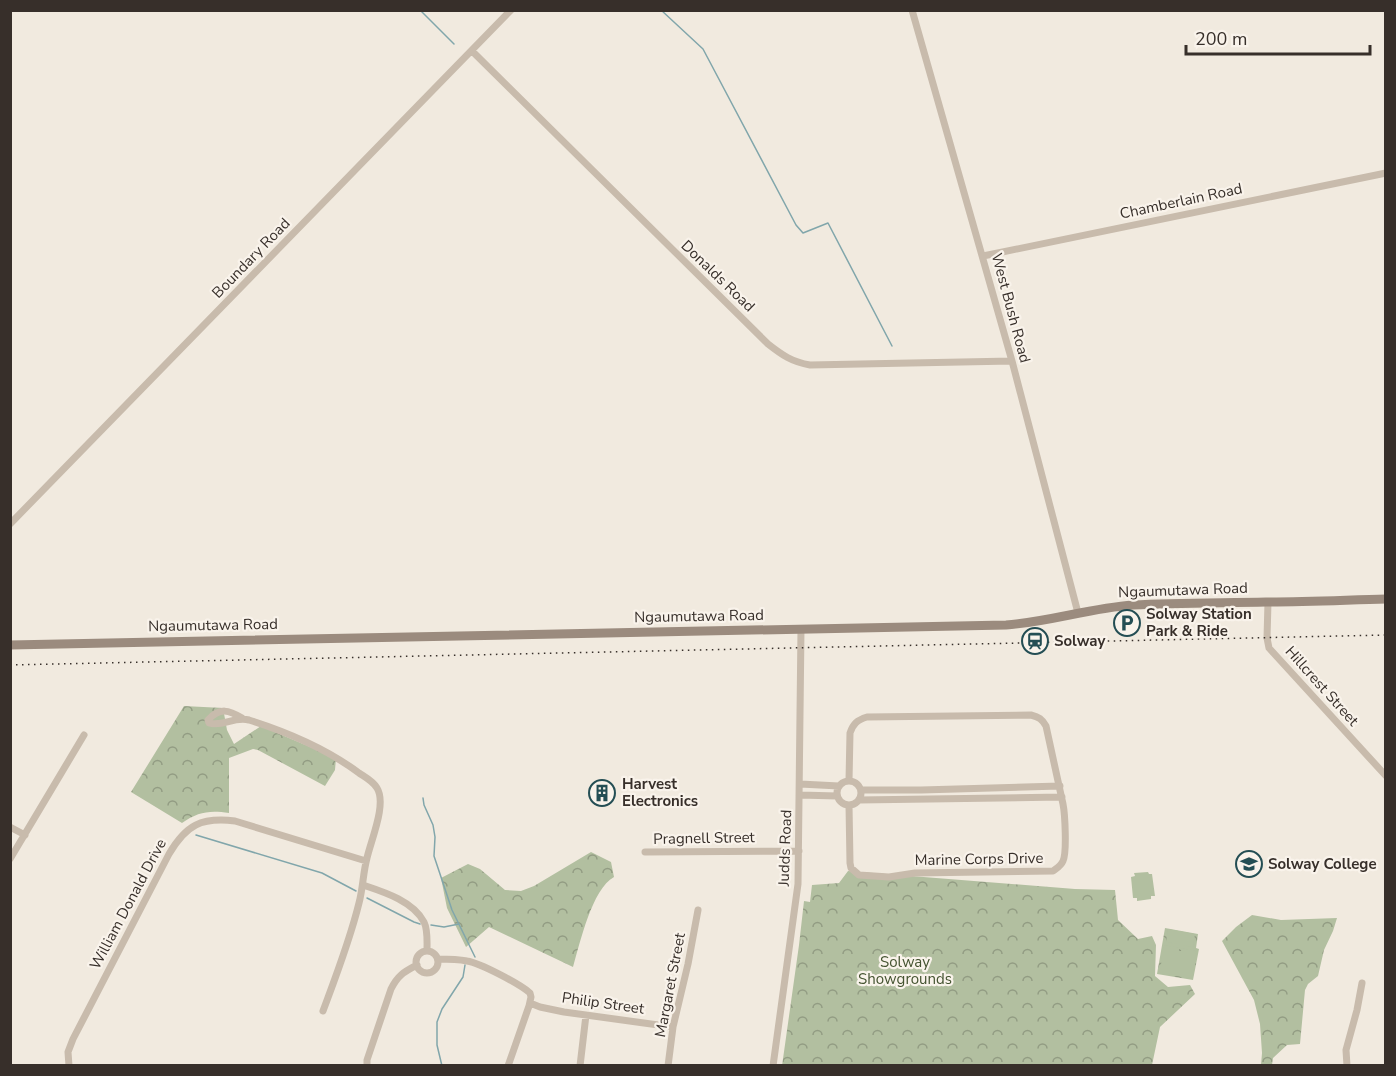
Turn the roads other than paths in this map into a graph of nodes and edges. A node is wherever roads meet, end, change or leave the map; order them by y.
1 (511, 10) edge
2 (912, 10) edge
3 (472, 51) junction
4 (1386, 173) edge
5 (983, 256) junction
6 (1011, 361) junction
7 (10, 524) edge
8 (1386, 599) edge
9 (1268, 602) junction
10 (1078, 614) junction
11 (801, 629) junction
12 (10, 645) edge
13 (242, 718) dead end
14 (84, 735) dead end
15 (1386, 776) edge
16 (849, 781) junction
17 (800, 784) junction
18 (839, 786) junction
19 (1059, 786) junction
20 (972, 788) junction
21 (1024, 788) junction
22 (861, 790) junction
23 (921, 790) junction
24 (800, 795) junction
25 (837, 796) junction
26 (1024, 797) junction
27 (1062, 797) junction
28 (973, 798) junction
29 (921, 799) junction
30 (859, 800) junction
31 (849, 805) junction
32 (10, 826) edge
33 (25, 835) junction
34 (799, 851) junction
35 (645, 852) dead end
36 (10, 859) edge
37 (366, 861) junction
38 (363, 885) junction
39 (698, 910) dead end
40 (427, 951) junction
41 (438, 959) junction
42 (417, 965) junction
43 (1362, 983) dead end
44 (530, 1003) junction
45 (323, 1011) dead end
46 (586, 1015) junction
47 (673, 1027) junction
48 (69, 1065) edge
49 (368, 1065) edge
50 (508, 1065) edge
51 (580, 1065) edge
52 (668, 1065) edge
53 (773, 1065) edge
54 (1347, 1065) edge

1 - 3 street, Boundary Road
2 - 5 street, West Bush Road
3 - 6 street, Donalds Road
3 - 7 street, Boundary Road
4 - 5 street, Chamberlain Road
5 - 6 street, West Bush Road
6 - 10 street, West Bush Road
8 - 9 main road, Ngaumutawa Road
9 - 10 main road, Ngaumutawa Road
9 - 15 street, Hillcrest Street
10 - 11 main road, Ngaumutawa Road
11 - 12 main road, Ngaumutawa Road
11 - 17 street, Judds Road
13 - 37 street
14 - 33 street
16 - 18 street
16 - 19 street, Marine Corps Drive
16 - 22 street
17 - 18 street
17 - 24 street, Judds Road
18 - 25 street
19 - 21 street
19 - 27 street, Marine Corps Drive
20 - 21 street
20 - 23 street
20 - 28 street
21 - 26 street
22 - 23 street
22 - 30 street
23 - 29 street
24 - 25 street
24 - 34 street, Judds Road
25 - 31 street
26 - 27 street
26 - 28 street
27 - 31 street, Marine Corps Drive
28 - 29 street
29 - 30 street
30 - 31 street
32 - 33 street
33 - 36 street
34 - 35 street, Pragnell Street
34 - 53 street, Judds Road
37 - 38 street
37 - 48 street, William Donald Drive
38 - 40 street
38 - 45 street
39 - 47 street, Margaret Street
40 - 41 street
40 - 42 street
41 - 42 street
41 - 44 street
42 - 49 street
43 - 54 street
44 - 46 street, Philip Street
44 - 50 street
46 - 47 street, Philip Street
46 - 51 street
47 - 52 street, Margaret Street

